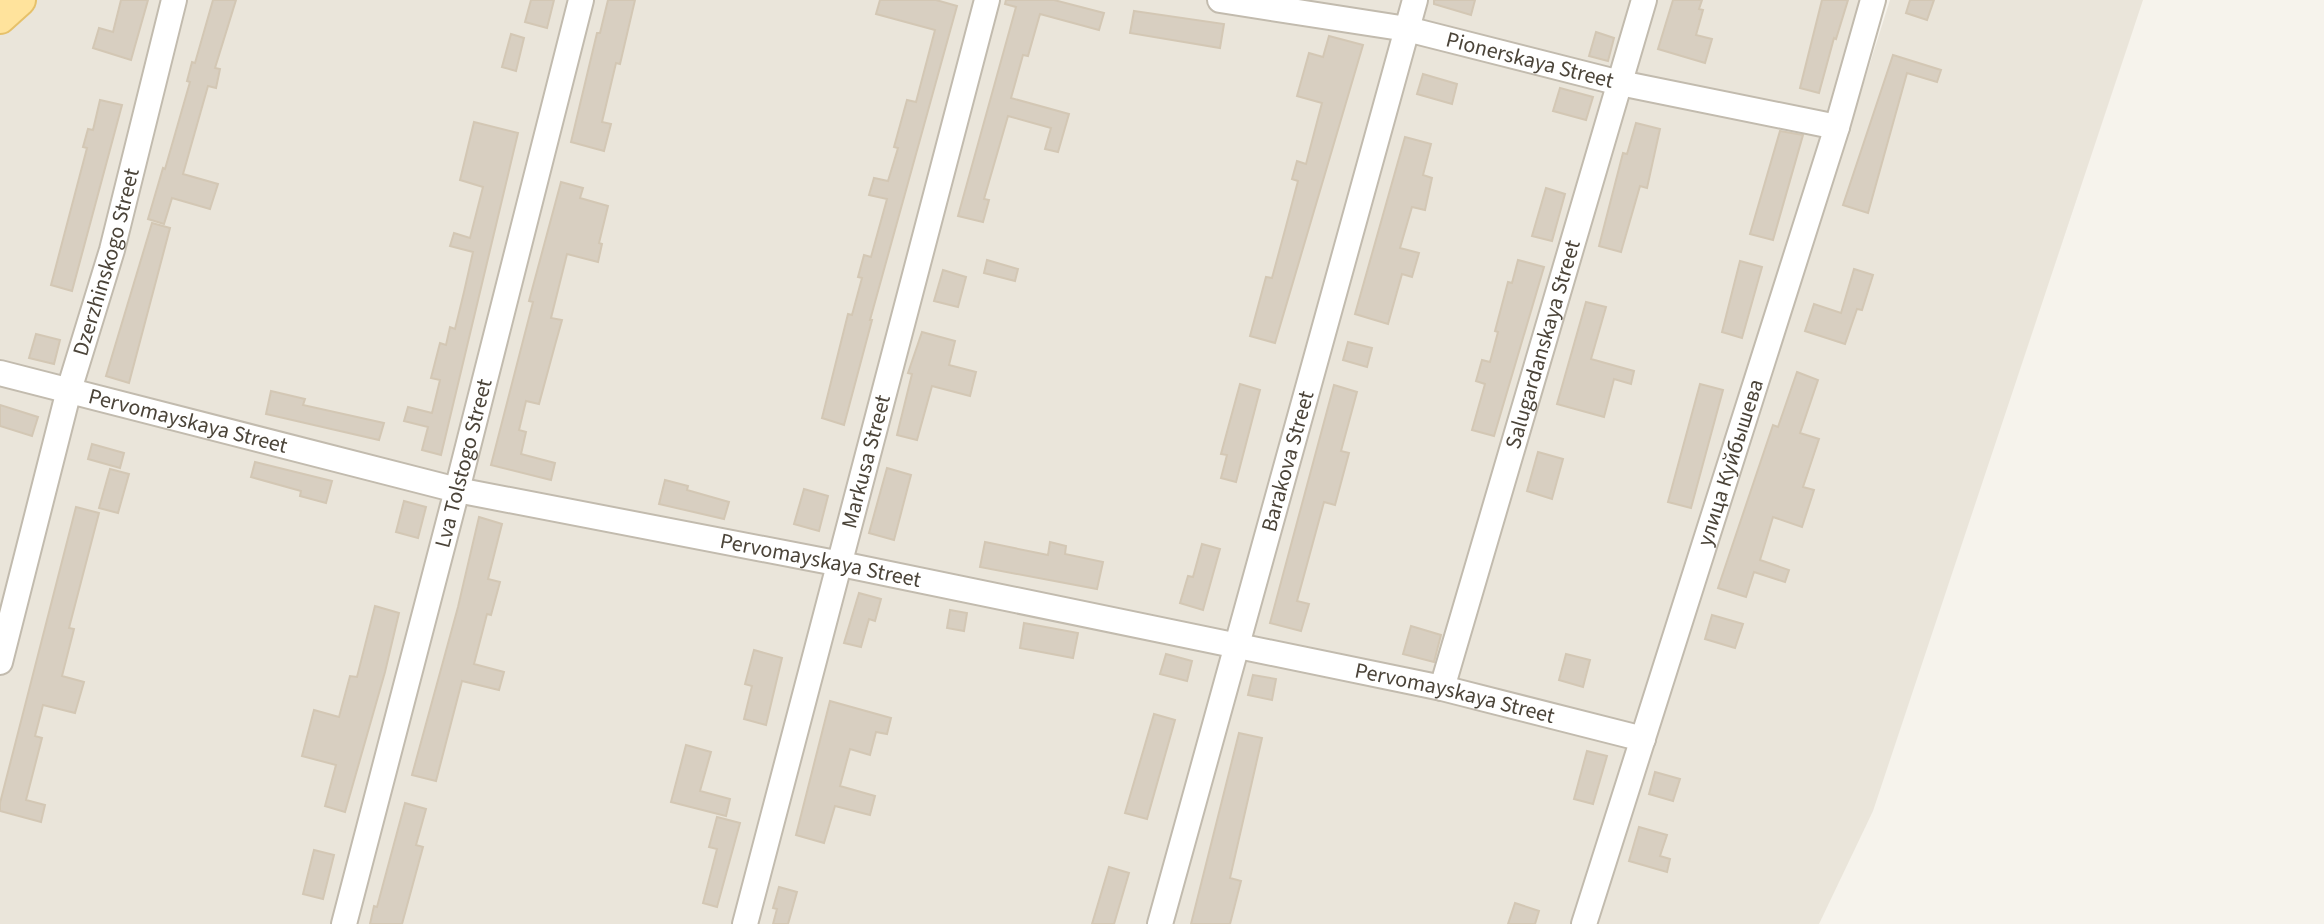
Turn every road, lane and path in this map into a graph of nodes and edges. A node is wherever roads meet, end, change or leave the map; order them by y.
1 (20, 0) edge
2 (174, 0) edge
3 (581, 0) edge
4 (987, 0) edge
5 (1220, 0) edge
6 (1415, 0) edge
7 (1644, 0) edge
8 (1873, 0) edge
9 (0, 18) edge
10 (1407, 29) junction
11 (1620, 83) junction
12 (1837, 127) junction
13 (0, 373) edge
14 (69, 390) junction
15 (457, 490) junction
16 (841, 564) junction
17 (1236, 646) junction
18 (0, 662) edge
19 (1442, 688) junction
20 (1643, 739) junction
21 (344, 924) edge
22 (745, 924) edge
23 (1160, 924) edge
24 (1584, 924) edge

1 - 9 main road
2 - 14 street, Dzerzhinskogo Street
3 - 15 street, Lva Tolstogo Street
4 - 16 street, Markusa Street
5 - 10 street, Pionerskaya Street
6 - 10 street, Barakova Street
7 - 11 street, Salugardanskaya Street
8 - 12 street, улица Куйбышева
10 - 11 street, Pionerskaya Street
10 - 17 street, Barakova Street
11 - 12 street, Pionerskaya Street
11 - 19 street, Salugardanskaya Street
12 - 20 street, улица Куйбышева
13 - 14 street, Pervomayskaya Street
14 - 15 street, Pervomayskaya Street
14 - 18 street, Dzerzhinskogo Street
15 - 16 street, Pervomayskaya Street
15 - 21 street, Lva Tolstogo Street
16 - 17 street, Pervomayskaya Street
16 - 22 street, Markusa Street
17 - 19 street, Pervomayskaya Street
17 - 23 street, Barakova Street
19 - 20 street, Pervomayskaya Street
20 - 24 street, улица Куйбышева

